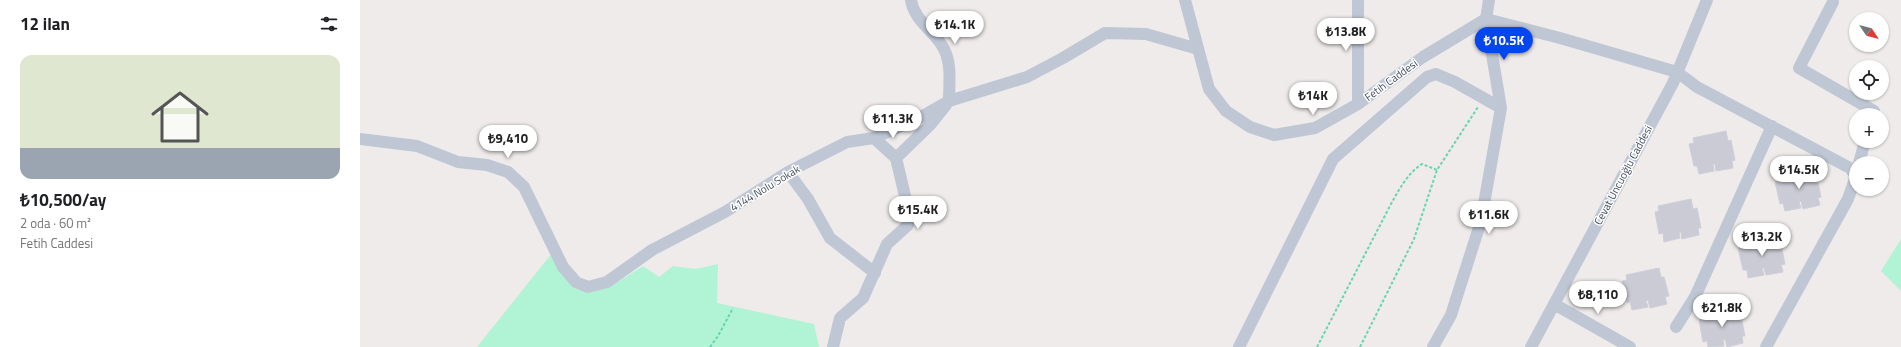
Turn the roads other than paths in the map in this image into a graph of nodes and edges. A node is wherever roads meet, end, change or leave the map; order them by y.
1 (911, 0) edge
2 (1185, 0) edge
3 (1358, 0) edge
4 (1489, 0) edge
5 (1707, 0) edge
6 (1833, 2) dead end
7 (1486, 19) junction
8 (1198, 49) junction
9 (1677, 72) junction
10 (949, 101) junction
11 (1358, 104) junction
12 (1500, 108) junction
13 (1869, 108) edge
14 (1772, 126) junction
15 (874, 138) junction
16 (360, 139) edge
17 (896, 158) junction
18 (1849, 167) edge
19 (788, 172) junction
20 (1849, 196) edge
21 (875, 273) junction
22 (1554, 304) junction
23 (1676, 327) dead end
24 (834, 347) edge
25 (1239, 347) edge
26 (1433, 347) edge
27 (1531, 347) edge
28 (1630, 347) edge
29 (1766, 347) edge

1 - 10 street
2 - 8 street, Fetih Caddesi
3 - 11 street
4 - 7 street
5 - 9 street, Cevat Uncuoğlu Caddesi
6 - 13 street
7 - 9 street
7 - 11 street, Fetih Caddesi
7 - 12 street
8 - 10 street, 4144 Nolu Sokak
8 - 11 street, Fetih Caddesi
9 - 14 street
9 - 22 street, Cevat Uncuoğlu Caddesi
10 - 15 street, 4144 Nolu Sokak
10 - 17 street
12 - 25 street
12 - 26 street
14 - 18 street
14 - 23 street
15 - 17 street
15 - 19 street, 4144 Nolu Sokak
16 - 19 street, 4144 Nolu Sokak
17 - 21 street
19 - 21 street
20 - 29 street
21 - 24 street
22 - 27 street, Cevat Uncuoğlu Caddesi
22 - 28 street

